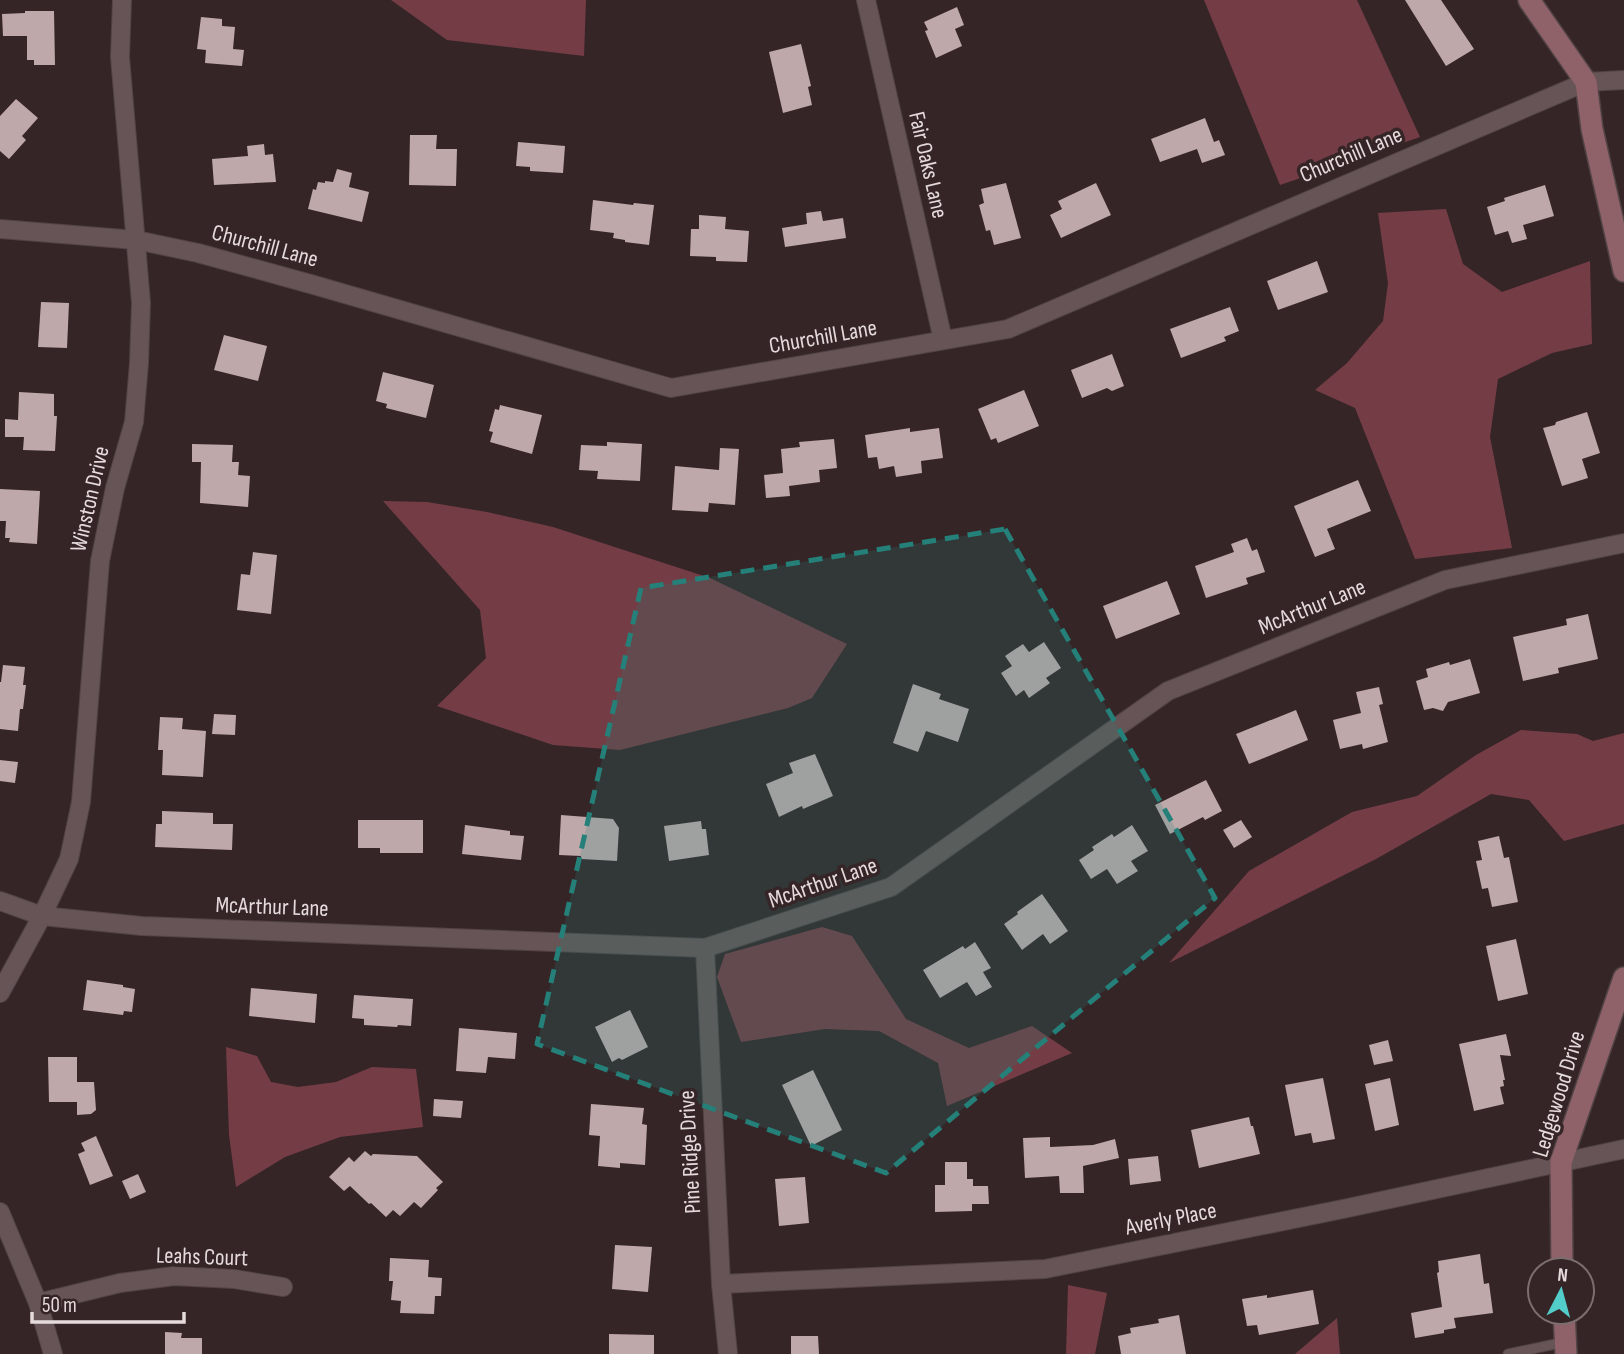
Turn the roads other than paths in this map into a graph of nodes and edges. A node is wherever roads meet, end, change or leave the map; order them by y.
1 (122, 0) edge
2 (866, 0) edge
3 (1529, 0) edge
4 (1624, 80) edge
5 (1586, 82) junction
6 (0, 229) edge
7 (136, 240) junction
8 (1624, 271) edge
9 (943, 340) junction
10 (1624, 543) edge
11 (0, 901) edge
12 (42, 916) junction
13 (705, 948) junction
14 (1624, 978) edge
15 (0, 993) edge
16 (1624, 1149) edge
17 (1561, 1162) junction
18 (0, 1212) edge
19 (1562, 1256) edge
20 (721, 1284) junction
21 (283, 1287) dead end
22 (38, 1303) junction
23 (1564, 1326) edge
24 (1565, 1348) edge
25 (53, 1354) edge
26 (728, 1354) edge
27 (1508, 1354) edge

1 - 7 street, Winston Drive
2 - 9 street, Fair Oaks Lane
3 - 5 street
4 - 5 street, Churchill Lane
5 - 8 street
5 - 9 street, Churchill Lane
6 - 7 street, Churchill Lane
7 - 9 street, Churchill Lane
7 - 12 street, Winston Drive
10 - 13 street, McArthur Lane
11 - 12 street, McArthur Lane
12 - 13 street, McArthur Lane
12 - 15 street, Winston Drive
13 - 20 street, Pine Ridge Drive
14 - 17 street, Ledgewood Drive
16 - 17 street, Averly Place
17 - 19 street, Ledgewood Drive
17 - 20 street, Averly Place
18 - 22 street
20 - 26 street, Pine Ridge Drive
21 - 22 street, Leahs Court
22 - 25 street
23 - 24 street
24 - 27 lane

